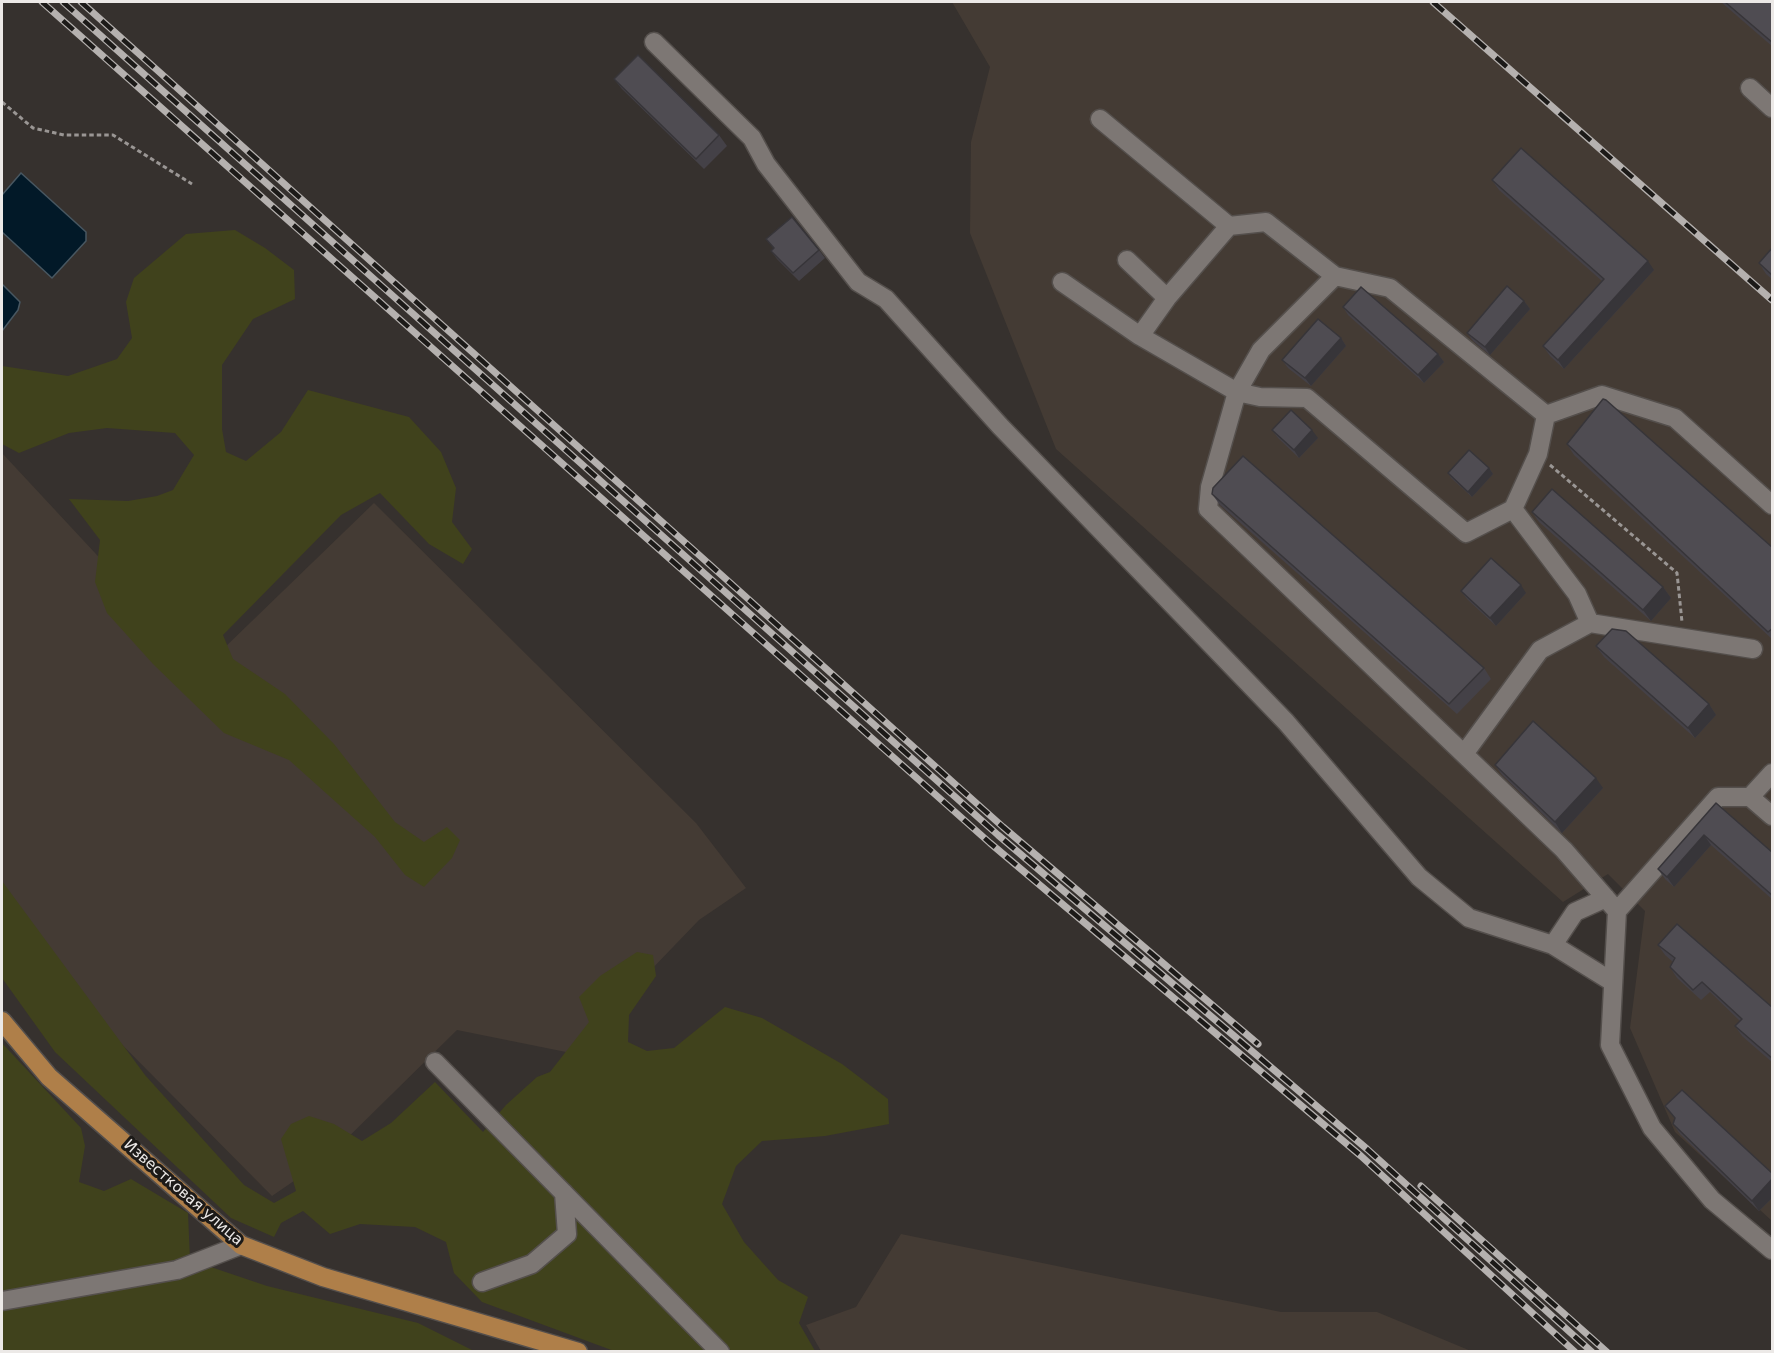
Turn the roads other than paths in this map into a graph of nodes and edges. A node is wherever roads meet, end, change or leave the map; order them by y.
1 (654, 42) dead end
2 (1750, 88) dead end
3 (1773, 108) edge
4 (1100, 119) dead end
5 (1229, 226) junction
6 (1126, 260) dead end
7 (1335, 276) junction
8 (1062, 282) dead end
9 (1167, 298) junction
10 (1140, 336) junction
11 (1237, 392) junction
12 (1546, 415) junction
13 (1770, 496) edge
14 (1513, 509) junction
15 (1590, 623) junction
16 (1753, 650) dead end
17 (1464, 754) junction
18 (1773, 773) edge
19 (1750, 797) junction
20 (1773, 816) edge
21 (1612, 904) junction
22 (1553, 945) junction
23 (1611, 981) junction
24 (2, 1021) edge
25 (435, 1062) dead end
26 (564, 1193) junction
27 (241, 1245) junction
28 (1773, 1250) edge
29 (482, 1282) dead end
30 (2, 1301) edge
31 (578, 1352) edge
32 (720, 1352) edge

1 - 22 street
2 - 3 street
4 - 5 street
5 - 7 street
5 - 9 street
6 - 9 street
7 - 11 street
7 - 12 street
8 - 10 street
9 - 10 street
10 - 11 street
11 - 14 street
11 - 17 street
12 - 13 street
12 - 14 street
14 - 15 street
15 - 16 street
15 - 17 street
17 - 21 street
18 - 19 street
19 - 20 street
19 - 21 street
21 - 22 street
21 - 23 street
22 - 23 street
23 - 28 street
24 - 27 main road, Известковая улица
25 - 26 street
26 - 29 street
26 - 32 street
27 - 30 street
27 - 31 main road, Известковая улица

